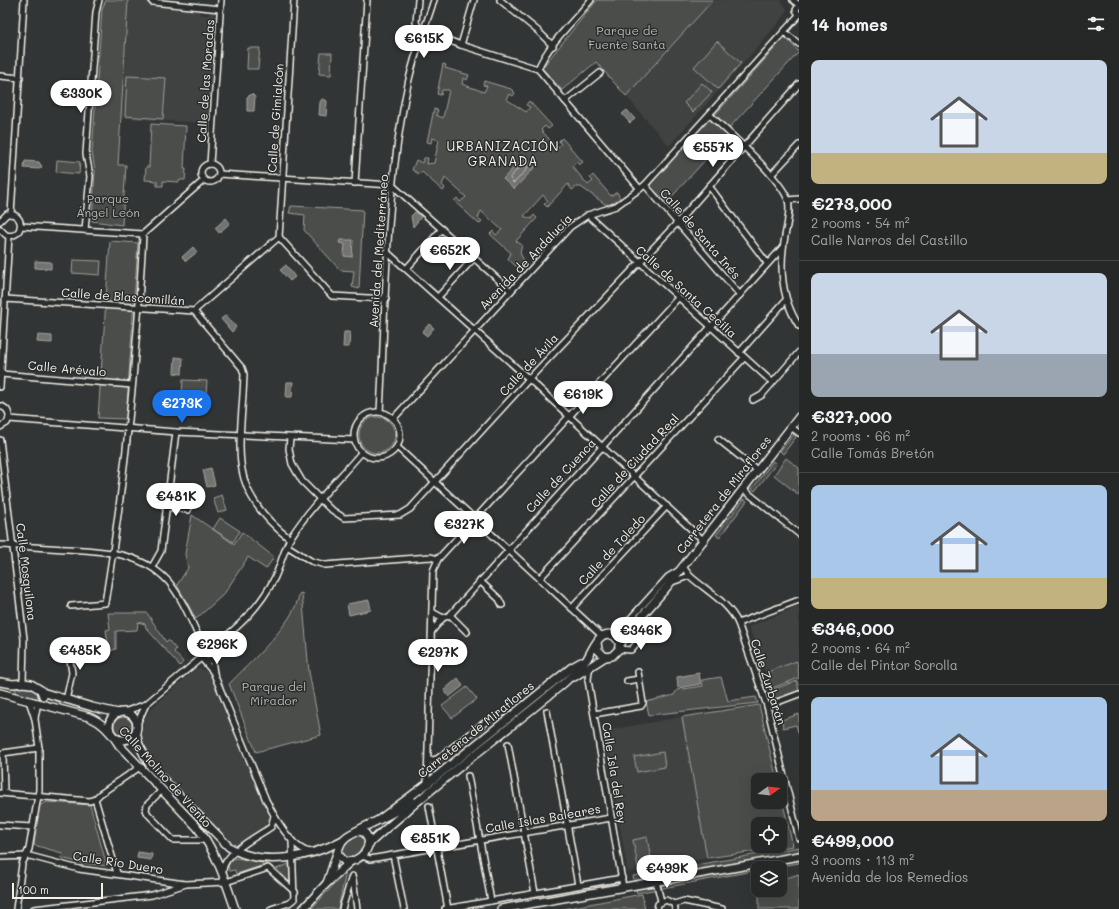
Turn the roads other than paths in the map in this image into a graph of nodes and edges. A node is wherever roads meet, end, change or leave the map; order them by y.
1 (24, 0) edge
2 (99, 0) edge
3 (152, 0) edge
4 (221, 0) edge
5 (294, 0) edge
6 (367, 0) edge
7 (418, 0) edge
8 (434, 0) edge
9 (474, 0) edge
10 (500, 0) edge
11 (591, 0) edge
12 (794, 0) edge
13 (799, 5) edge
14 (220, 9) junction
15 (799, 15) edge
16 (424, 31) junction
17 (784, 32) junction
18 (799, 44) edge
19 (461, 45) junction
20 (553, 46) junction
21 (538, 69) junction
22 (600, 73) dead end
23 (0, 76) edge
24 (20, 78) junction
25 (799, 84) edge
26 (565, 101) junction
27 (710, 115) junction
28 (799, 145) edge
29 (743, 146) junction
30 (210, 164) junction
31 (219, 174) junction
32 (771, 175) junction
33 (282, 178) junction
34 (204, 180) junction
35 (355, 183) junction
36 (644, 185) junction
37 (392, 186) junction
38 (709, 186) junction
39 (640, 189) junction
40 (799, 199) edge
41 (788, 200) junction
42 (11, 214) junction
43 (588, 215) junction
44 (0, 221) edge
45 (677, 223) junction
46 (21, 226) junction
47 (0, 229) edge
48 (442, 229) junction
49 (85, 230) junction
50 (143, 234) junction
51 (9, 236) junction
52 (279, 236) junction
53 (783, 247) junction
54 (388, 253) junction
55 (474, 258) junction
56 (767, 262) junction
57 (639, 263) junction
58 (406, 268) junction
59 (511, 291) junction
60 (740, 295) junction
61 (438, 297) junction
62 (678, 298) junction
63 (5, 299) junction
64 (386, 299) junction
65 (786, 300) junction
66 (139, 307) junction
67 (194, 311) junction
68 (799, 326) edge
69 (711, 328) junction
70 (475, 330) junction
71 (799, 352) edge
72 (740, 353) junction
73 (744, 358) junction
74 (1, 374) junction
75 (529, 379) junction
76 (772, 382) junction
77 (132, 385) junction
78 (0, 387) edge
79 (753, 400) dead end
80 (0, 406) edge
81 (380, 412) junction
82 (570, 417) junction
83 (799, 417) edge
84 (9, 419) junction
85 (393, 419) junction
86 (0, 427) edge
87 (791, 427) junction
88 (128, 429) junction
89 (176, 432) junction
90 (799, 433) edge
91 (239, 435) junction
92 (290, 438) junction
93 (718, 439) dead end
94 (0, 440) edge
95 (354, 440) junction
96 (602, 446) junction
97 (397, 447) junction
98 (361, 453) junction
99 (758, 470) junction
100 (635, 476) junction
101 (434, 481) junction
102 (743, 489) junction
103 (319, 499) junction
104 (667, 506) junction
105 (165, 507) junction
106 (188, 510) dead end
107 (475, 519) junction
108 (799, 534) edge
109 (290, 539) junction
110 (704, 540) junction
111 (0, 545) edge
112 (12, 545) junction
113 (287, 546) junction
114 (508, 549) junction
115 (114, 552) junction
116 (438, 559) junction
117 (152, 567) junction
118 (682, 568) junction
119 (689, 576) junction
120 (540, 578) junction
121 (480, 581) junction
122 (669, 585) junction
123 (799, 600) edge
124 (502, 605) dead end
125 (71, 606) dead end
126 (572, 608) junction
127 (432, 612) junction
128 (450, 615) junction
129 (443, 618) junction
130 (738, 623) junction
131 (635, 624) junction
132 (659, 625) dead end
133 (432, 631) junction
134 (467, 632) dead end
135 (614, 634) junction
136 (602, 636) junction
137 (597, 642) junction
138 (204, 648) junction
139 (619, 648) junction
140 (211, 649) junction
141 (103, 653) dead end
142 (606, 657) junction
143 (212, 658) junction
144 (202, 659) junction
145 (590, 661) junction
146 (638, 672) dead end
147 (214, 674) junction
148 (639, 679) junction
149 (627, 681) dead end
150 (0, 682) edge
151 (23, 683) junction
152 (13, 684) junction
153 (42, 692) junction
154 (0, 693) edge
155 (799, 694) edge
156 (11, 696) junction
157 (0, 699) edge
158 (66, 700) junction
159 (29, 701) junction
160 (38, 702) junction
161 (146, 704) junction
162 (767, 706) junction
163 (547, 711) dead end
164 (121, 712) junction
165 (594, 714) junction
166 (35, 720) junction
167 (487, 721) dead end
168 (136, 728) junction
169 (114, 737) junction
170 (508, 744) dead end
171 (39, 748) junction
172 (428, 761) junction
173 (140, 767) junction
174 (468, 776) dead end
175 (442, 780) junction
176 (427, 784) junction
177 (162, 790) junction
178 (2, 793) edge
179 (37, 796) junction
180 (95, 799) junction
181 (430, 806) dead end
182 (274, 816) junction
183 (611, 818) junction
184 (380, 819) junction
185 (281, 824) junction
186 (0, 825) edge
187 (567, 825) junction
188 (32, 827) junction
189 (271, 827) junction
190 (357, 831) junction
191 (524, 833) junction
192 (799, 838) edge
193 (207, 840) junction
194 (343, 840) junction
195 (480, 840) junction
196 (292, 841) junction
197 (368, 845) junction
198 (437, 847) junction
199 (236, 851) junction
200 (313, 852) junction
201 (338, 854) junction
202 (25, 856) junction
203 (362, 856) junction
204 (393, 856) junction
205 (799, 856) edge
206 (0, 857) edge
207 (293, 857) junction
208 (350, 862) junction
209 (223, 870) junction
210 (117, 873) junction
211 (622, 878) junction
212 (656, 881) junction
213 (226, 882) junction
214 (327, 883) junction
215 (186, 884) junction
216 (578, 885) junction
217 (624, 888) junction
218 (295, 892) junction
219 (535, 893) junction
220 (491, 901) junction
221 (661, 901) junction
222 (356, 902) junction
223 (344, 903) junction
224 (674, 906) edge
225 (16, 909) edge
226 (34, 909) edge
227 (235, 909) edge
228 (271, 909) edge
229 (304, 909) edge
230 (342, 909) edge
231 (357, 909) edge
232 (404, 909) edge
233 (446, 909) edge
234 (501, 909) edge
235 (658, 909) edge
236 (722, 909) edge

1 - 24 street
2 - 49 street
3 - 14 street
4 - 14 street, Calle de las Moradas
5 - 33 street, Calle de Gimialcón
6 - 35 street
7 - 16 street
8 - 16 street, Avenida del Mediterráneo
9 - 19 street
10 - 20 street
11 - 20 street
12 - 13 street
13 - 15 street
14 - 30 street, Calle de las Moradas
15 - 17 street, Avenida de Andalucía
16 - 19 street
16 - 37 street, Avenida del Mediterráneo
17 - 18 street
17 - 27 street, Avenida de Andalucía
19 - 21 street
20 - 21 street
21 - 26 street
22 - 26 street
23 - 24 street
24 - 42 street
25 - 29 street, Calle de Ávila
26 - 39 street
27 - 29 street
27 - 36 street, Avenida de Andalucía
28 - 32 street
29 - 32 street
29 - 38 street, Calle de Ávila
30 - 31 street
30 - 34 street
31 - 33 street
31 - 34 street
32 - 41 street
33 - 35 street
33 - 52 street, Calle de Gimialcón
34 - 50 street
35 - 37 street
36 - 39 street, Avenida de Andalucía
36 - 45 street, Calle de Santa Inés
37 - 48 street
37 - 54 street, Avenida del Mediterráneo
38 - 45 street, Calle de Ávila
38 - 56 street
39 - 43 street, Avenida de Andalucía
40 - 41 street
41 - 53 street
42 - 44 street
42 - 46 street
43 - 57 street, Calle de Santa Cecilia
43 - 59 street, Avenida de Andalucía
45 - 57 street, Calle de Ávila
45 - 60 street, Calle de Santa Inés
46 - 49 street
46 - 51 street
47 - 51 street
48 - 55 street
48 - 58 street
49 - 50 street
50 - 66 street
51 - 63 street
52 - 64 street
52 - 67 street
53 - 56 street, Calle de Cuenca
53 - 65 street
54 - 58 street
54 - 64 street, Avenida del Mediterráneo
55 - 59 street
55 - 61 street
56 - 60 street, Calle de Cuenca
57 - 62 street, Calle de Santa Cecilia
57 - 75 street, Calle de Ávila
58 - 61 street
59 - 70 street, Avenida de Andalucía
60 - 69 street, Calle de Cuenca
61 - 70 street
62 - 69 street, Calle de Santa Cecilia
62 - 82 street
63 - 66 street, Calle de Blascomillán
63 - 74 street
64 - 81 street, Avenida del Mediterráneo
65 - 68 street
65 - 72 street
66 - 67 street, Calle de Blascomillán
66 - 77 street
67 - 91 street, Calle de Blascomillán
69 - 72 street, Calle de Santa Cecilia
69 - 96 street, Calle de Cuenca
70 - 75 street
70 - 85 street, Avenida de Andalucía
71 - 76 street
72 - 73 street, Calle de Santa Cecilia
73 - 76 street, Calle de Santa Cecilia
73 - 100 street, Calle de Ciudad Real
74 - 77 street, Calle Arévalo
74 - 78 street
75 - 82 street
75 - 101 street, Calle de Ávila
76 - 79 street
77 - 88 street
80 - 84 street
81 - 85 street
81 - 95 street
82 - 96 street
82 - 107 street
83 - 87 main road, Carretera de Miraflores
84 - 86 street
84 - 88 street
85 - 97 street
87 - 90 street
87 - 99 main road, Carretera de Miraflores
88 - 89 street
88 - 115 street
89 - 91 street
89 - 105 street
91 - 92 street
91 - 109 street, Calle de Blascomillán
92 - 95 street
92 - 103 street, Calle de Ávila
93 - 99 street
94 - 112 street, Calle Mosquilona
95 - 98 street
96 - 100 street
96 - 114 street, Calle de Cuenca
97 - 98 street
97 - 101 street
98 - 103 street
99 - 102 main road, Carretera de Miraflores
100 - 104 street
100 - 120 street, Calle de Ciudad Real
101 - 103 street, Calle de Ávila
101 - 107 street
102 - 108 street
102 - 110 main road, Carretera de Miraflores
103 - 109 street
104 - 110 street
104 - 126 street, Calle de Toledo
105 - 106 street
105 - 117 street
107 - 114 street
107 - 116 street
109 - 113 street
110 - 118 main road, Carretera de Miraflores
111 - 112 street
112 - 115 street
112 - 151 street, Calle Mosquilona
113 - 116 street
113 - 140 street
114 - 120 street
114 - 121 street, Calle de Cuenca
115 - 117 street
115 - 125 street
116 - 127 street
117 - 138 street
118 - 119 street, Calle Zurbarán
118 - 122 main road, Carretera de Miraflores
118 - 135 street
119 - 122 street
119 - 130 street, Calle Zurbarán
120 - 126 street
121 - 124 street
121 - 128 street, Calle de Cuenca
122 - 131 main road, Carretera de Miraflores
123 - 130 street
126 - 136 street
127 - 129 street
127 - 133 street
128 - 129 street
128 - 134 street
129 - 133 street
130 - 162 street, Calle Zurbarán
131 - 135 main road
131 - 139 main road, Carretera de Miraflores
132 - 139 street
133 - 172 street
135 - 136 main road
135 - 139 main road
136 - 137 main road
137 - 142 main road
137 - 145 main road, Carretera de Miraflores
138 - 140 street
138 - 144 street
139 - 142 main road
140 - 143 street
141 - 158 street
142 - 145 main road, Carretera de Miraflores
143 - 144 street
143 - 147 street
144 - 147 street
144 - 161 street
145 - 165 street, Calle Isla del Rey
145 - 175 main road, Carretera de Miraflores
145 - 176 main road, Carretera de Miraflores
146 - 148 street
147 - 182 street
148 - 149 street
148 - 165 street
150 - 152 main road
151 - 152 main road
151 - 153 main road, Calle Molino de Viento
152 - 156 main road
153 - 158 main road, Calle Molino de Viento
153 - 160 main road
154 - 156 main road
155 - 162 street
156 - 157 street
156 - 159 main road, Calle Molino de Viento
158 - 164 main road, Calle Molino de Viento
159 - 160 main road, Calle Molino de Viento
159 - 166 street
160 - 166 street
160 - 169 main road, Calle Molino de Viento
161 - 164 street
161 - 168 street
162 - 192 street, Calle Zurbarán
163 - 187 street
164 - 168 main road
164 - 169 main road
165 - 183 street, Calle Isla del Rey
166 - 171 street
167 - 172 street
168 - 169 main road
168 - 199 main road, Calle Molino de Viento
169 - 173 main road, Calle Molino de Viento
170 - 191 street
171 - 178 street
171 - 179 street
172 - 176 street
173 - 177 main road, Calle Molino de Viento
173 - 180 street
174 - 195 street
175 - 184 main road, Carretera de Miraflores
175 - 197 main road, Carretera de Miraflores
176 - 184 main road, Carretera de Miraflores
177 - 193 main road, Calle Molino de Viento
177 - 193 street
178 - 179 street
179 - 180 street
179 - 188 street
180 - 210 street
181 - 198 street
182 - 185 street
182 - 189 street
183 - 187 street, Calle Islas Baleares
183 - 211 street, Calle Isla del Rey
184 - 190 main road, Carretera de Miraflores
185 - 189 street
185 - 196 street
186 - 188 street
187 - 191 street, Calle Islas Baleares
187 - 216 street
188 - 202 street
189 - 199 street
190 - 194 main road
190 - 197 main road
191 - 195 street, Calle Islas Baleares
191 - 219 street
193 - 209 main road, Calle Molino de Viento
194 - 200 main road, Calle Molino de Viento
194 - 201 main road
195 - 198 street, Calle Islas Baleares
195 - 220 street
196 - 200 street
196 - 207 street
197 - 203 main road
198 - 204 street, Calle Islas Baleares
198 - 233 street
199 - 207 main road, Calle Molino de Viento
199 - 209 street
200 - 207 main road, Calle Molino de Viento
201 - 208 main road
201 - 214 main road
202 - 206 street, Calle Río Duero
202 - 210 street, Calle Río Duero
202 - 225 street
203 - 204 street, Calle Islas Baleares
203 - 208 main road
204 - 232 street
205 - 212 main road
207 - 218 street
208 - 214 main road
209 - 213 main road, Calle Molino de Viento
210 - 215 street, Calle Río Duero
211 - 216 street
211 - 217 street, Calle Isla del Rey
212 - 217 main road
212 - 221 street
213 - 215 street
213 - 218 street
213 - 227 main road, Calle Molino de Viento
214 - 229 main road
215 - 226 street
216 - 219 street
217 - 234 main road
218 - 228 street
219 - 220 street
220 - 233 street
221 - 224 street
221 - 235 street
222 - 223 street
222 - 223 street
222 - 231 street
223 - 230 street
224 - 236 street

